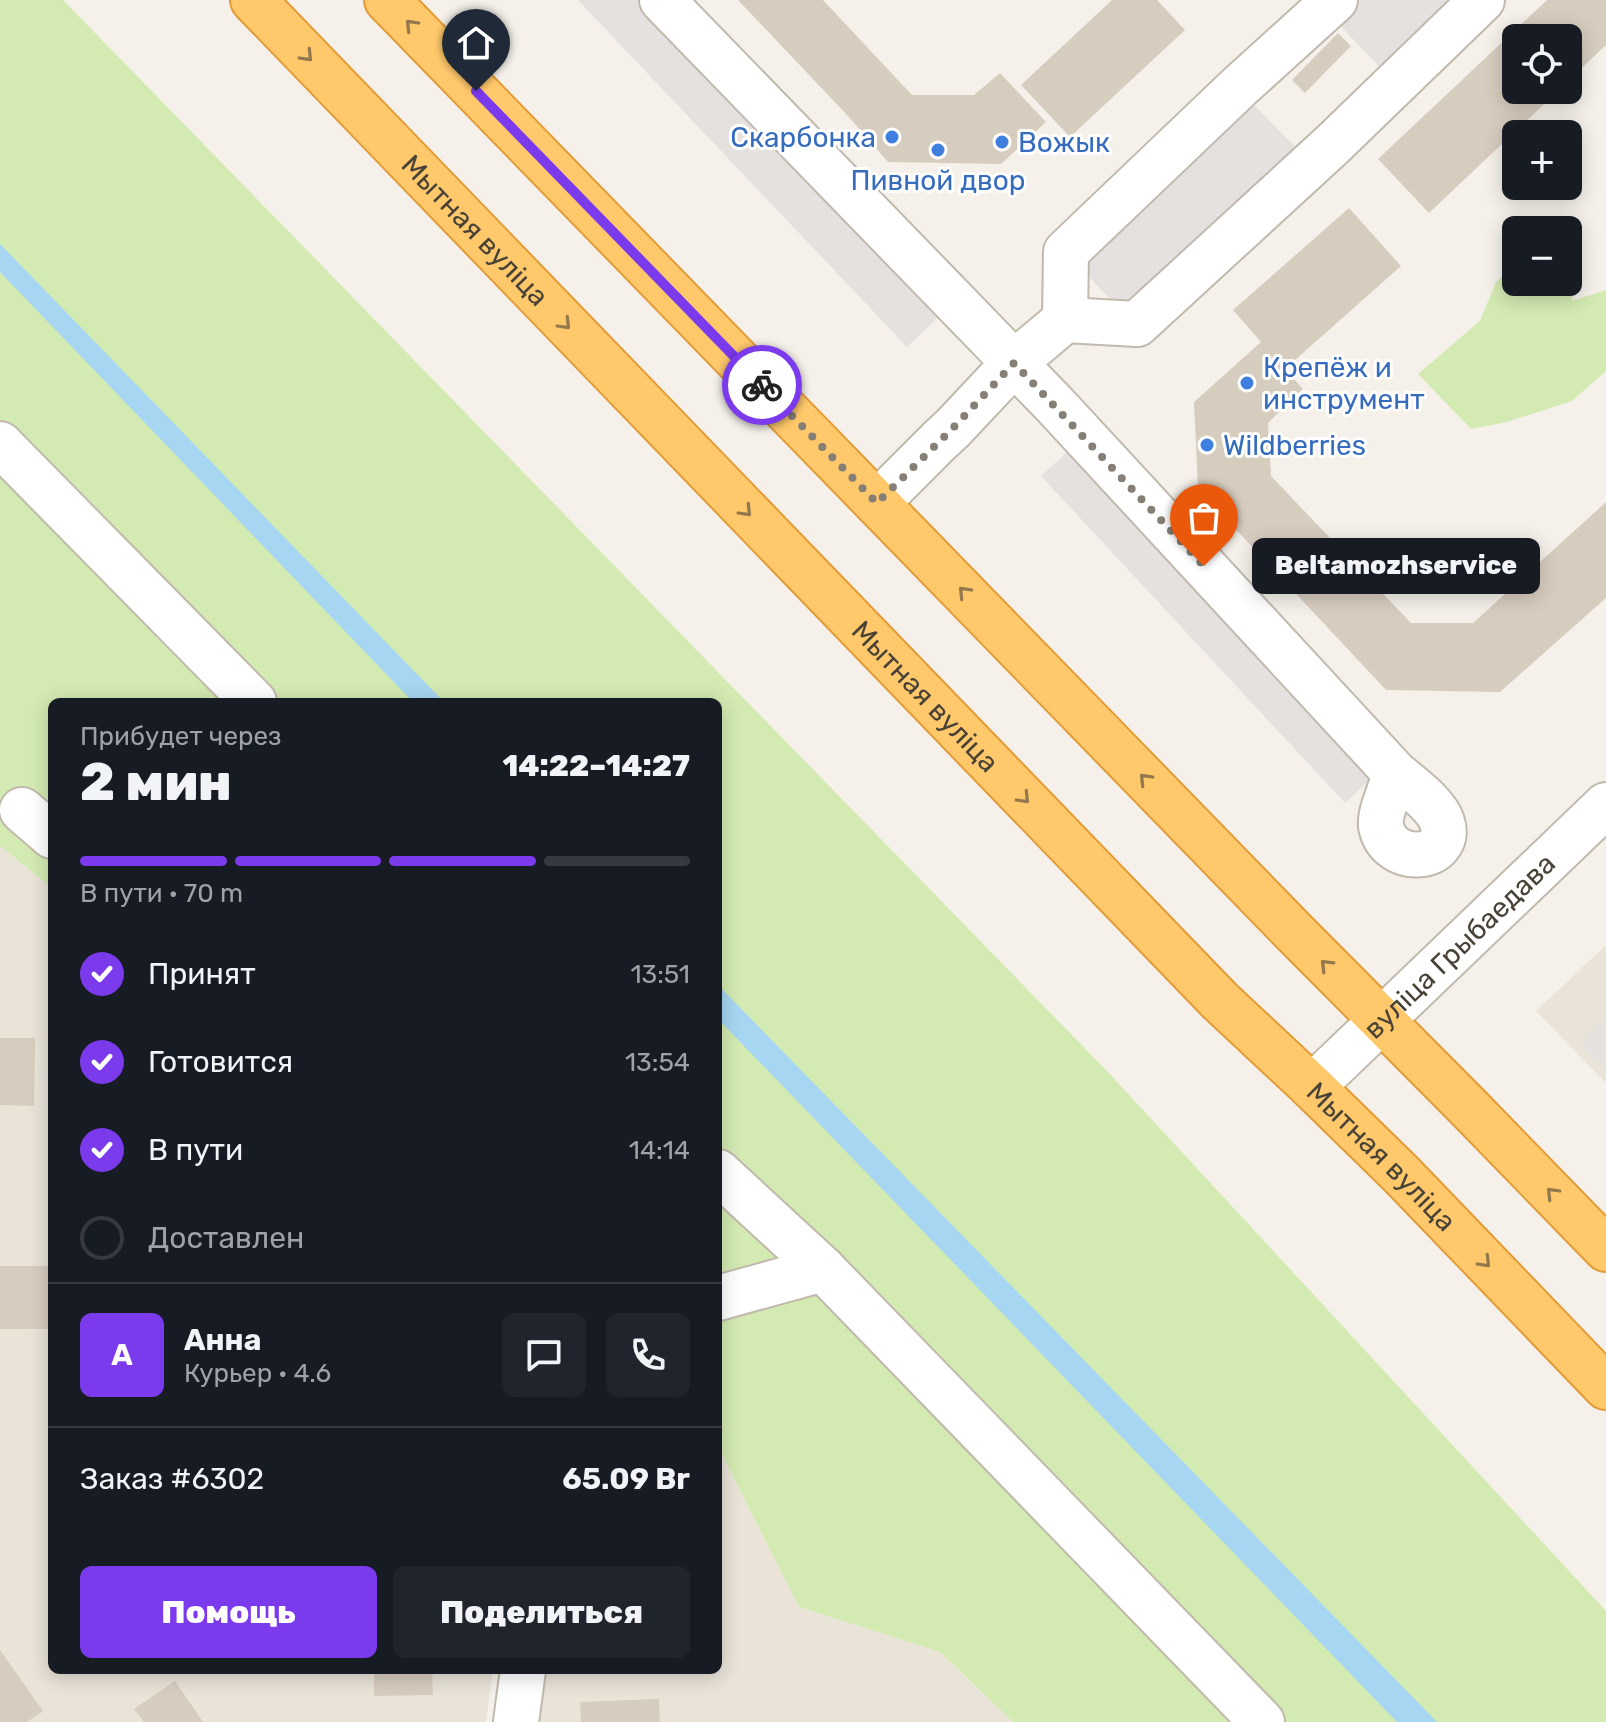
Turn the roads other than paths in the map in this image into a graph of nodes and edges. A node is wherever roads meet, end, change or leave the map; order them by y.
1 (253, 0) edge
2 (387, 0) edge
3 (662, 0) edge
4 (1335, 0) edge
5 (1482, 0) edge
6 (1065, 320) junction
7 (1014, 363) junction
8 (0, 444) edge
9 (877, 503) junction
10 (250, 698) edge
11 (1395, 773) dead end
12 (1606, 805) edge
13 (1381, 1020) junction
14 (1312, 1087) junction
15 (722, 1176) edge
16 (1606, 1249) edge
17 (823, 1269) junction
18 (722, 1297) edge
19 (1606, 1387) edge
20 (522, 1674) edge
21 (516, 1722) edge
22 (1262, 1722) edge

1 -> 14 highway, Мытная вуліца
9 -> 2 highway
3 - 7 street
4 - 6 street
5 - 6 street
6 - 7 street
7 - 9 street
7 - 11 street
8 - 10 street
13 -> 9 highway
12 - 13 street, вуліца Грыбаедава
13 - 14 street, вуліца Грыбаедава
16 -> 13 highway
14 -> 19 highway, Мытная вуліца
15 - 17 street
17 - 18 street
17 - 22 street
20 - 21 street

